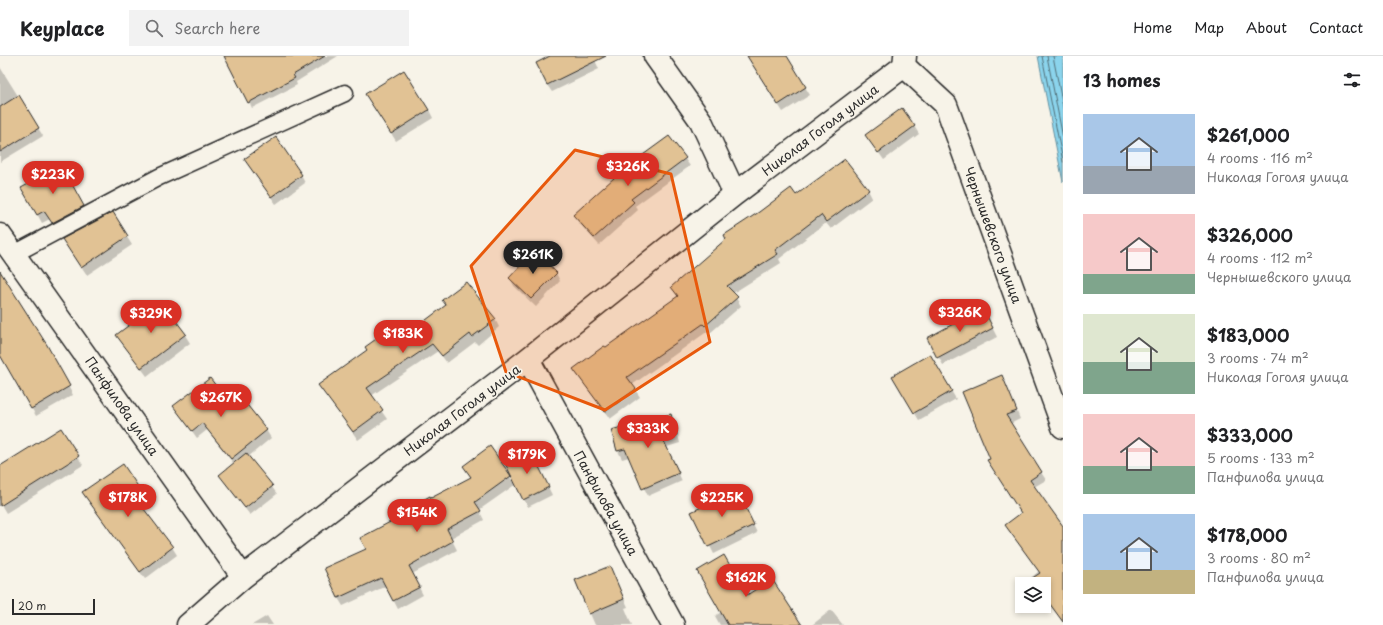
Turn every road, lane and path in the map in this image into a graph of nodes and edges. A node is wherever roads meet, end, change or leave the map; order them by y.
1 (655, 56) edge
2 (905, 61) edge
3 (345, 93) dead end
4 (735, 194) junction
5 (0, 235) edge
6 (14, 254) junction
7 (528, 359) junction
8 (1063, 428) edge
9 (243, 577) junction
10 (188, 625) edge
11 (673, 625) edge

1 - 4 street
2 - 4 street, Николая Гоголя улица
2 - 8 street, Чернышевского улица
3 - 6 lane
4 - 7 street, Николая Гоголя улица
5 - 6 street, Панфилова улица
6 - 9 street, Панфилова улица
7 - 9 street, Николая Гоголя улица
7 - 11 street, Панфилова улица
9 - 10 street, Николая Гоголя улица

